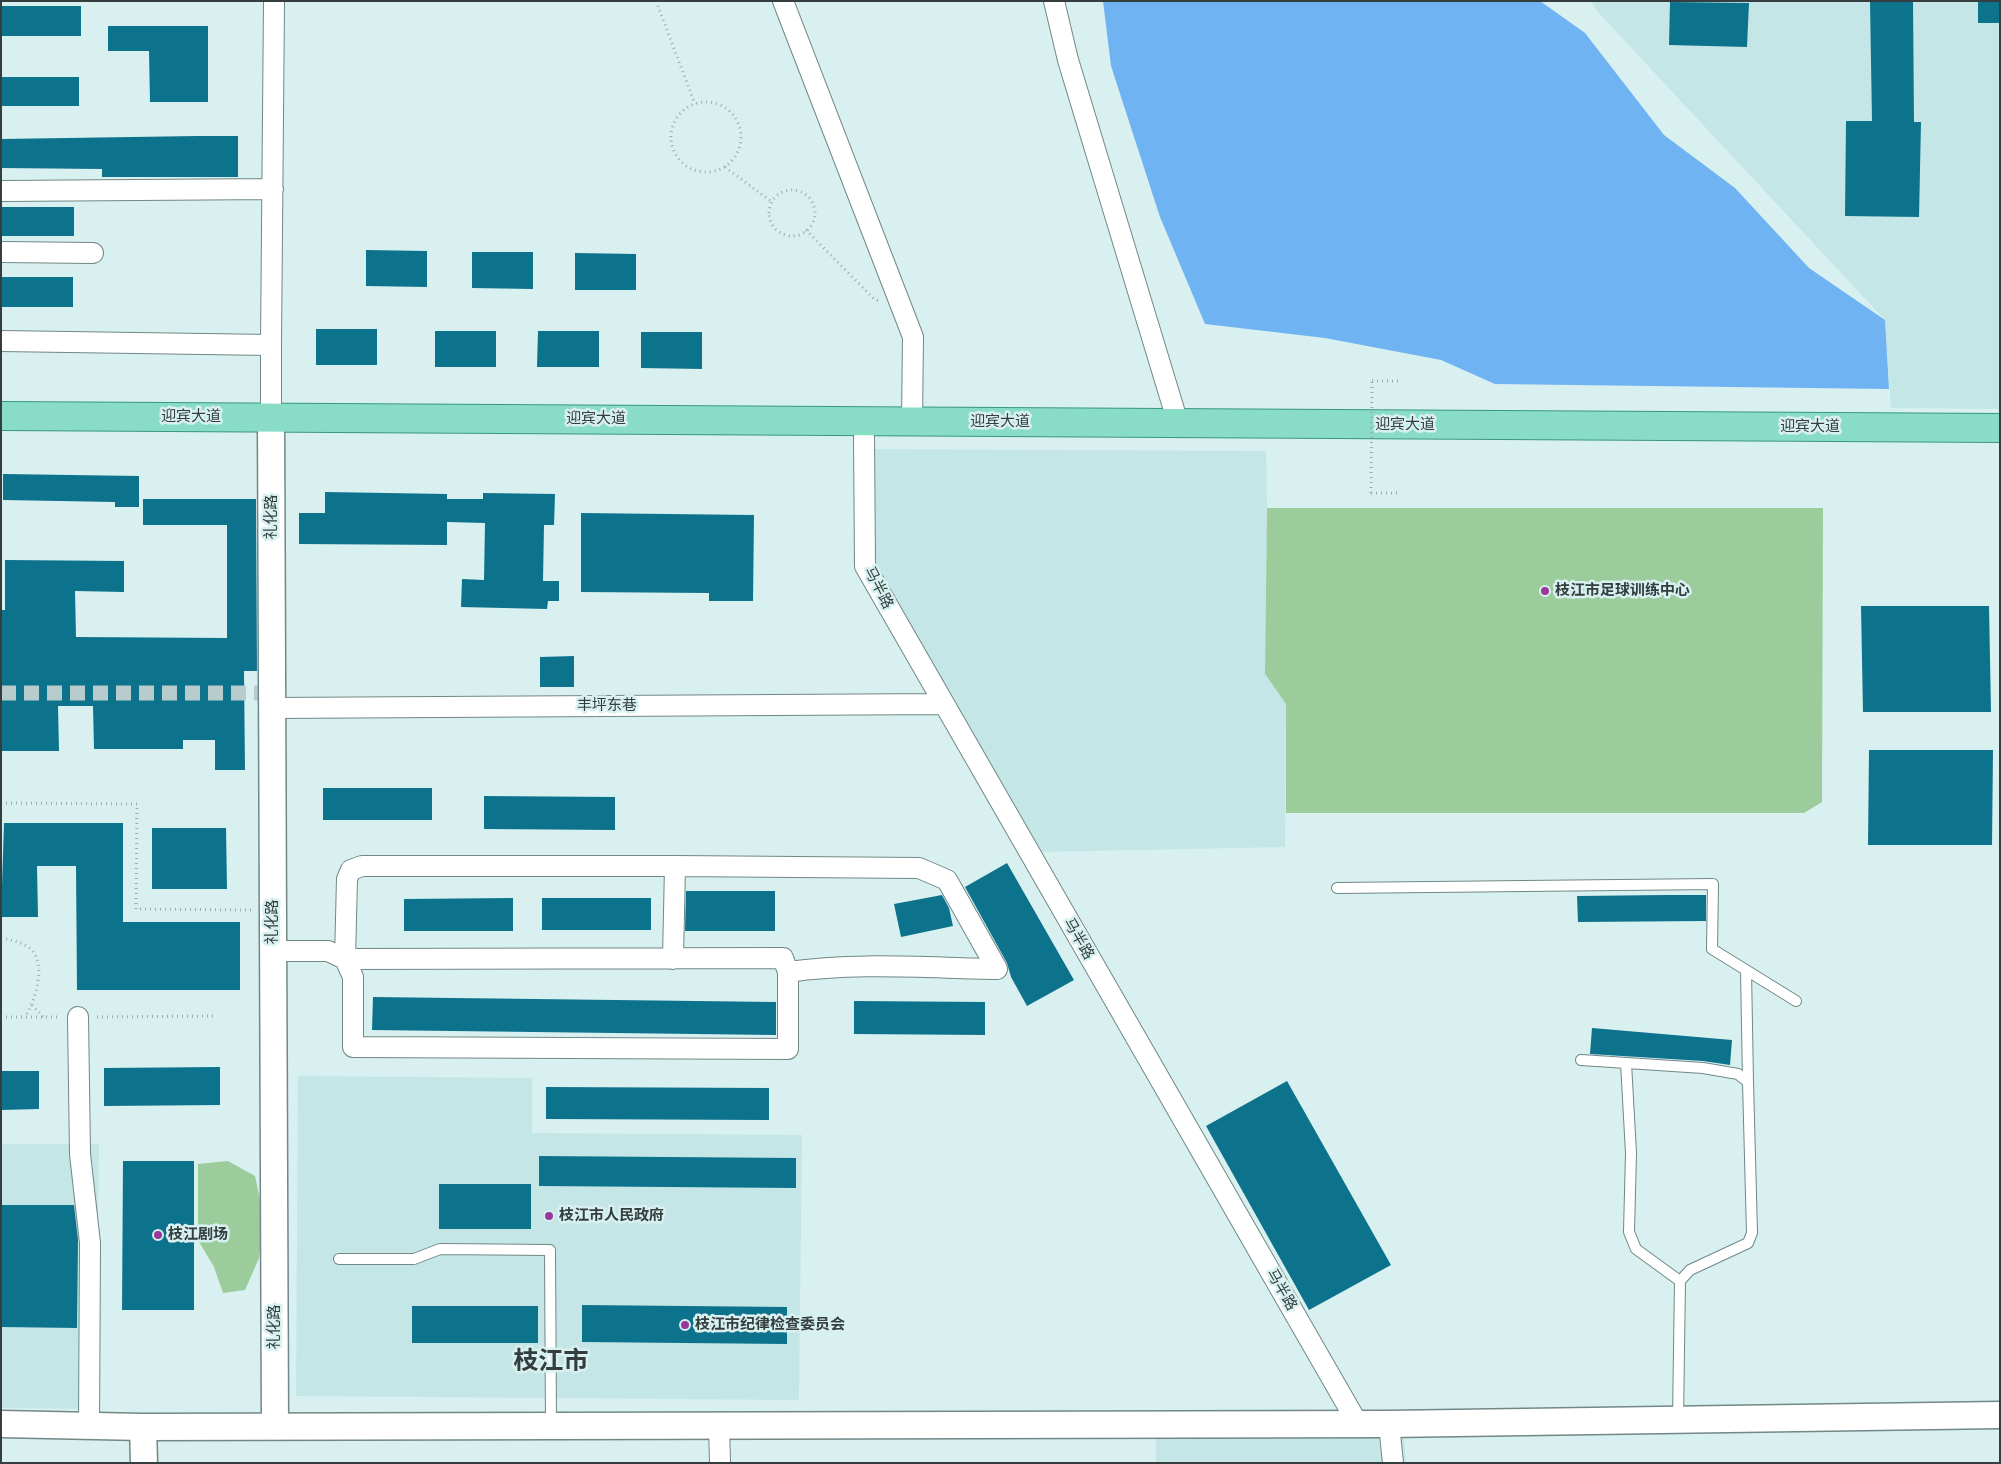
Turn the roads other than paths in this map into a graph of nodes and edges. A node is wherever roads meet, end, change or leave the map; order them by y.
1 (274, 1) edge
2 (783, 1) edge
3 (1054, 1) edge
4 (272, 189) junction
5 (1, 191) edge
6 (1, 252) edge
7 (93, 253) dead end
8 (1, 341) edge
9 (271, 345) junction
10 (1, 416) edge
11 (912, 421) junction
12 (1178, 423) junction
13 (271, 425) junction
14 (2000, 428) edge
15 (1, 431) edge
16 (864, 437) junction
17 (2000, 444) edge
18 (942, 704) junction
19 (272, 708) junction
20 (675, 866) junction
21 (1336, 888) dead end
22 (273, 951) junction
23 (673, 958) junction
24 (345, 959) junction
25 (1746, 970) junction
26 (788, 972) junction
27 (1796, 1001) dead end
28 (78, 1017) road end
29 (1581, 1060) dead end
30 (1626, 1063) junction
31 (1748, 1082) junction
32 (339, 1259) dead end
33 (1680, 1281) junction
34 (2000, 1415) edge
35 (1678, 1420) junction
36 (1, 1424) edge
37 (1358, 1424) junction
38 (1389, 1424) junction
39 (719, 1425) junction
40 (89, 1426) junction
41 (143, 1426) junction
42 (275, 1426) junction
43 (551, 1426) junction
44 (144, 1463) edge
45 (720, 1463) edge
46 (1393, 1463) edge

1 - 4 street
2 - 11 street
3 - 12 street
4 - 5 street
4 - 9 street
6 - 7 street
8 - 9 street
9 - 13 street
10 - 13 main road, 迎宾大道
11 - 12 main road, 迎宾大道
11 - 13 main road, 迎宾大道
12 - 14 main road, 迎宾大道
13 - 15 main road, 迎宾大道
13 - 16 main road, 迎宾大道
13 - 19 street, 礼化路
16 - 17 main road, 迎宾大道
16 - 18 street, 马半路
18 - 19 street, 丰坪东巷
18 - 37 street, 马半路
19 - 22 street, 礼化路
20 - 23 street
20 - 24 street
20 - 26 street
21 - 25 lane
22 - 24 street
22 - 42 street, 礼化路
23 - 24 street
23 - 26 street
24 - 26 street
25 - 27 lane
25 - 31 lane
28 - 40 street
29 - 30 lane
30 - 31 lane
30 - 33 lane
31 - 33 lane
32 - 43 lane
33 - 35 lane
34 - 35 street
35 - 38 street
36 - 40 street
37 - 38 street
37 - 39 street
38 - 46 street
39 - 43 street
39 - 45 street
40 - 41 street
41 - 42 street
41 - 44 street
42 - 43 street

